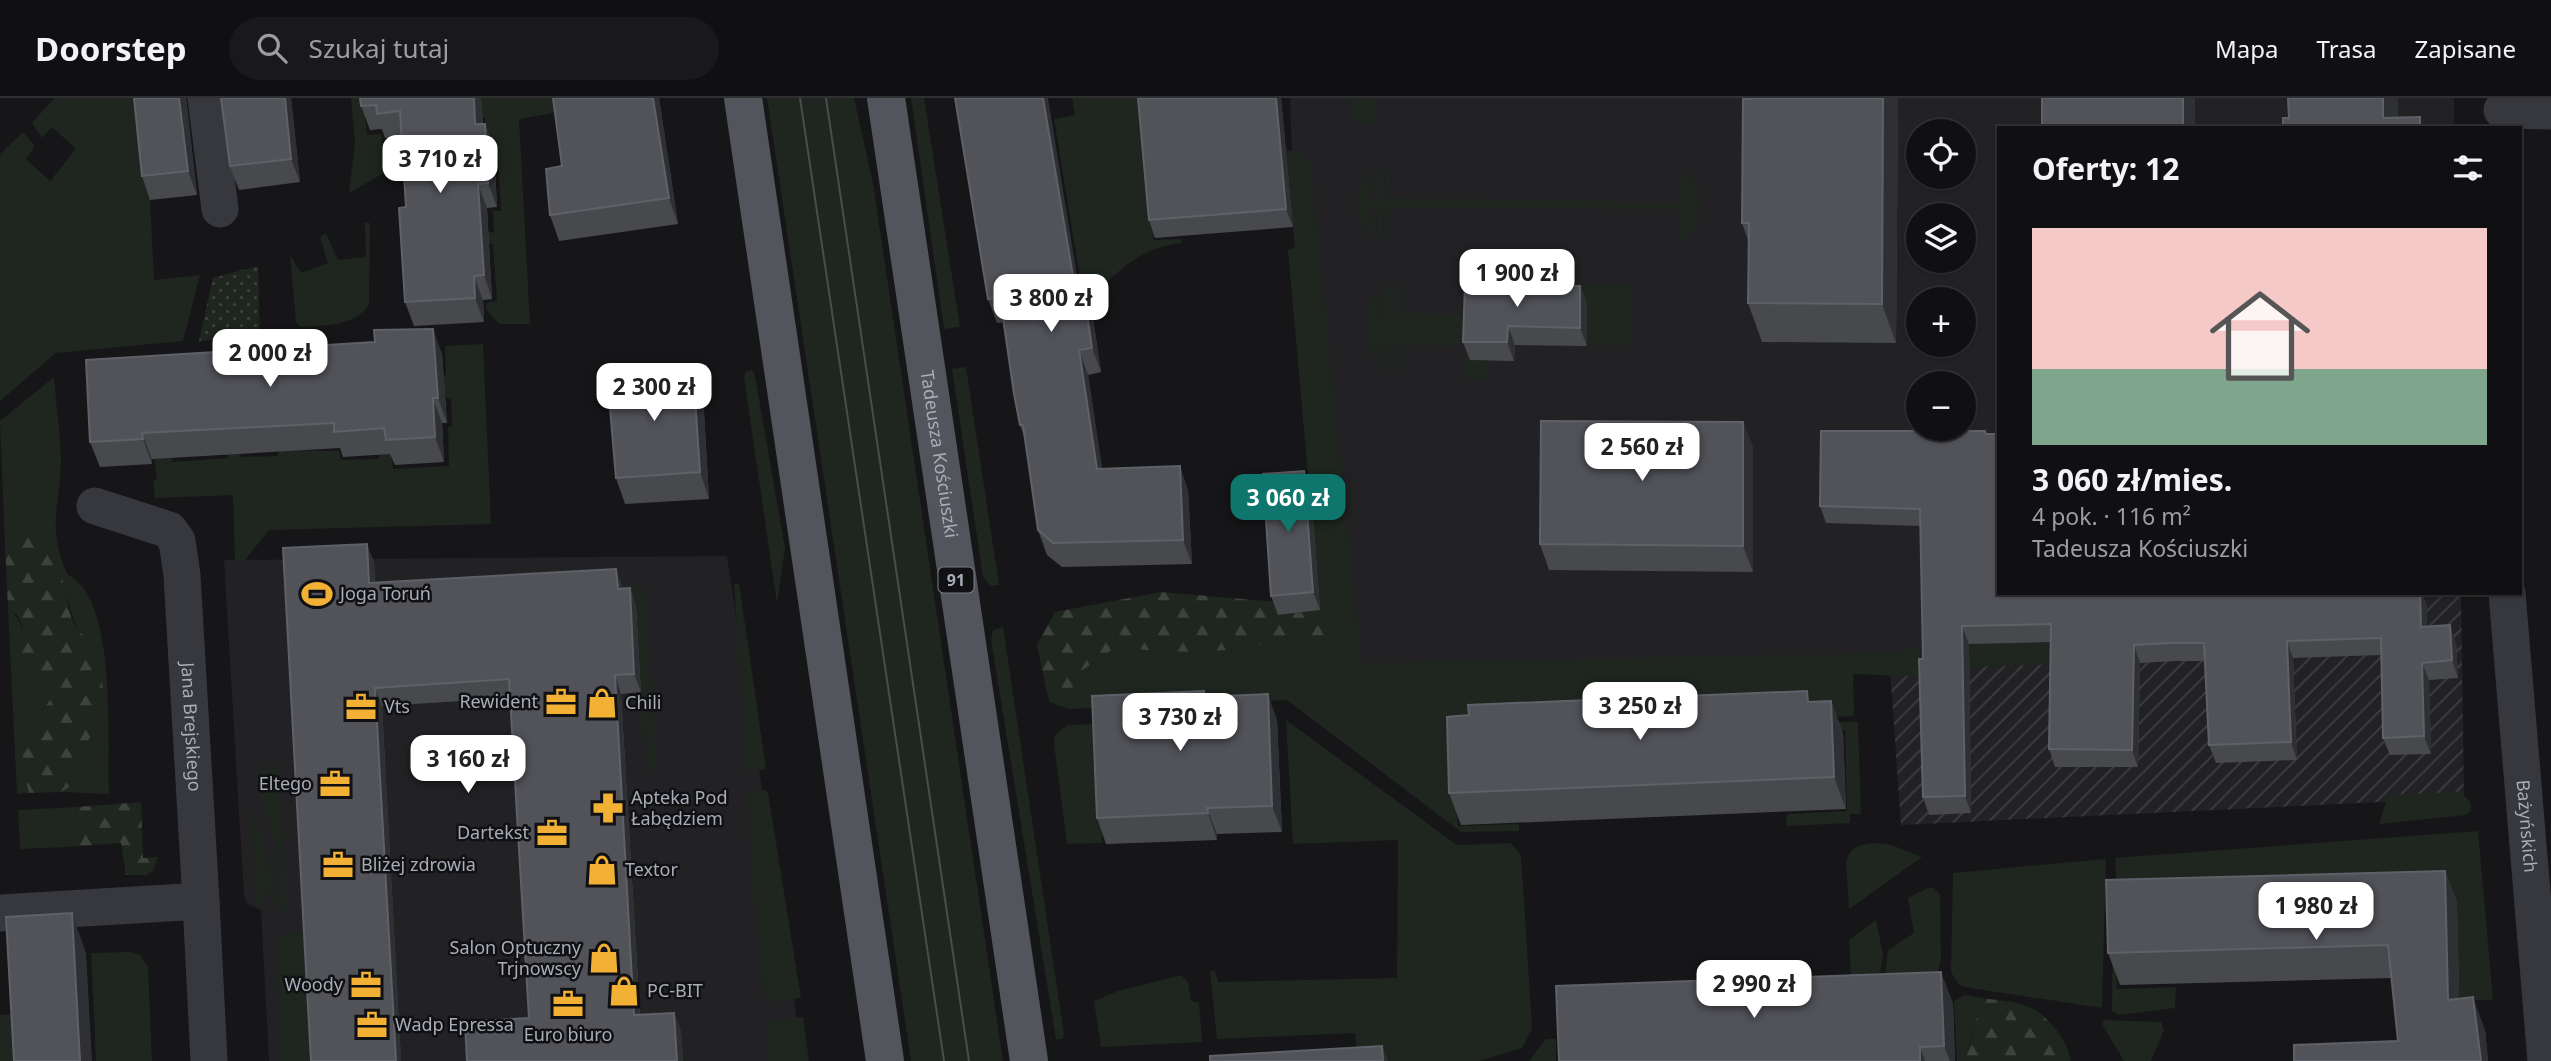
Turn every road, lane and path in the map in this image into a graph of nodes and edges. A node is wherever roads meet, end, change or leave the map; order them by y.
1 (206, 98) edge
2 (743, 98) edge
3 (886, 98) edge
4 (2551, 111) edge
5 (2502, 112) edge
6 (220, 209) dead end
7 (95, 506) dead end
8 (2507, 595) edge
9 (201, 901) junction
10 (0, 913) edge
11 (209, 1061) edge
12 (885, 1061) edge
13 (1029, 1061) edge
14 (2546, 1061) edge

1 - 6 street
2 - 12 main road
3 - 13 main road, Tadeusza Kościuszki / 91
4 - 5 street
7 - 9 street, Jana Brejskiego
8 - 14 street, Bażyńskich
9 - 10 street
9 - 11 street, Jana Brejskiego

